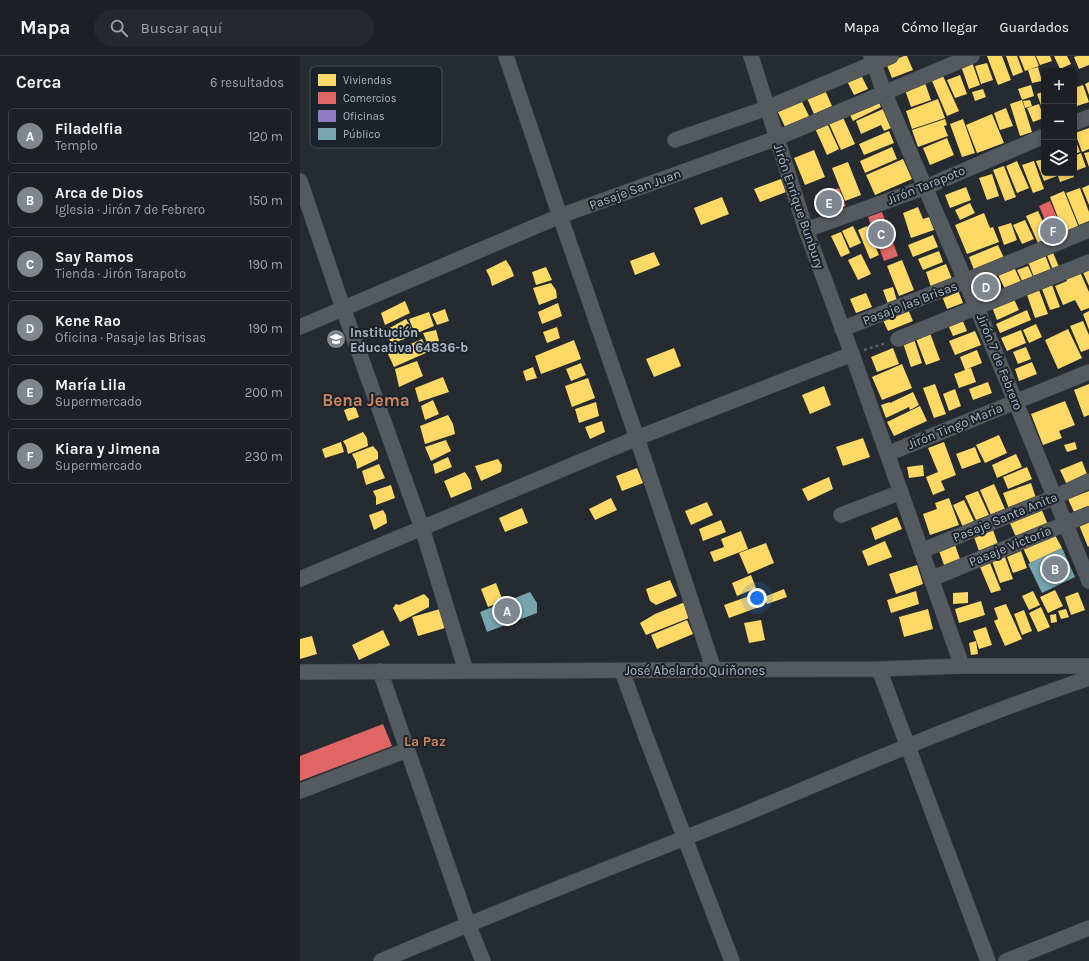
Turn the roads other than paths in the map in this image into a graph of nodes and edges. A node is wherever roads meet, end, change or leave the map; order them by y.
1 (506, 56) edge
2 (751, 56) edge
3 (891, 56) edge
4 (972, 56) edge
5 (873, 59) edge
6 (884, 92) junction
7 (767, 108) junction
8 (1089, 117) edge
9 (1077, 122) edge
10 (1041, 137) edge
11 (776, 138) junction
12 (675, 140) dead end
13 (300, 181) edge
14 (926, 187) junction
15 (560, 216) junction
16 (806, 230) junction
17 (1089, 230) edge
18 (1089, 262) edge
19 (965, 281) junction
20 (344, 308) junction
21 (977, 308) junction
22 (300, 327) edge
23 (842, 329) junction
24 (898, 339) road end
25 (852, 354) junction
26 (1089, 372) edge
27 (1016, 402) junction
28 (637, 438) junction
29 (887, 454) junction
30 (1089, 481) edge
31 (901, 492) junction
32 (1055, 497) junction
33 (1089, 514) edge
34 (841, 515) dead end
35 (1066, 523) junction
36 (422, 528) junction
37 (921, 551) junction
38 (931, 579) junction
39 (300, 580) edge
40 (1089, 581) edge
41 (962, 666) junction
42 (1089, 666) edge
43 (879, 669) junction
44 (714, 670) junction
45 (380, 671) junction
46 (466, 671) junction
47 (622, 671) junction
48 (300, 672) edge
49 (1089, 678) edge
50 (908, 747) junction
51 (407, 750) junction
52 (300, 791) edge
53 (685, 838) junction
54 (468, 924) junction
55 (1089, 928) edge
56 (381, 961) edge
57 (483, 961) edge
58 (732, 961) edge
59 (988, 961) edge
60 (1006, 961) edge

1 - 15 street
2 - 7 street, Jirón Enrique Bunbury
3 - 5 street
4 - 6 street, Pasaje San Juan
5 - 6 street, Jirón 7 de Febrero
5 - 7 street
6 - 11 street, Pasaje San Juan
6 - 14 street, Jirón 7 de Febrero
7 - 11 street, Jirón Enrique Bunbury
7 - 12 street
8 - 9 street
10 - 14 street, Jirón Tarapoto
11 - 15 street, Pasaje San Juan
11 - 16 street, Jirón Enrique Bunbury
13 - 20 street
14 - 16 street, Jirón Tarapoto
14 - 19 street, Jirón 7 de Febrero
15 - 20 street, Pasaje San Juan
15 - 28 street
16 - 23 street, Jirón Enrique Bunbury
17 - 19 street, Pasaje las Brisas
18 - 21 street
19 - 21 street, Jirón 7 de Febrero
19 - 23 street, Pasaje las Brisas
20 - 22 street, Pasaje San Juan
20 - 36 street
21 - 24 street
21 - 27 street, Jirón 7 de Febrero
23 - 25 street, Jirón Enrique Bunbury
25 - 28 street
25 - 29 street, Jirón Enrique Bunbury
26 - 27 street, Jirón Tingo Maria
27 - 29 street, Jirón Tingo Maria
27 - 32 street, Jirón 7 de Febrero
28 - 36 street
28 - 44 street
29 - 31 street, Jirón Enrique Bunbury
30 - 32 street, Pasaje Santa Anita
31 - 34 street
31 - 37 street, Jirón Enrique Bunbury
32 - 35 street, Jirón 7 de Febrero
32 - 37 street, Pasaje Santa Anita
33 - 35 street, Pasaje Victoria
35 - 38 street, Pasaje Victoria
35 - 40 street, Jirón 7 de Febrero
36 - 39 street
36 - 46 street
37 - 38 street, Jirón Enrique Bunbury
38 - 41 street, Jirón Enrique Bunbury
41 - 42 street, José Abelardo Quiñones
41 - 43 street, José Abelardo Quiñones
43 - 44 street, José Abelardo Quiñones
43 - 50 street
44 - 47 street, José Abelardo Quiñones
45 - 46 street, José Abelardo Quiñones
45 - 48 street, José Abelardo Quiñones
45 - 51 street
46 - 47 street, José Abelardo Quiñones
47 - 53 street
49 - 50 street
50 - 53 street
50 - 59 street
51 - 52 street
51 - 54 street
53 - 54 street
53 - 58 street
54 - 56 street
54 - 57 street
55 - 60 street

